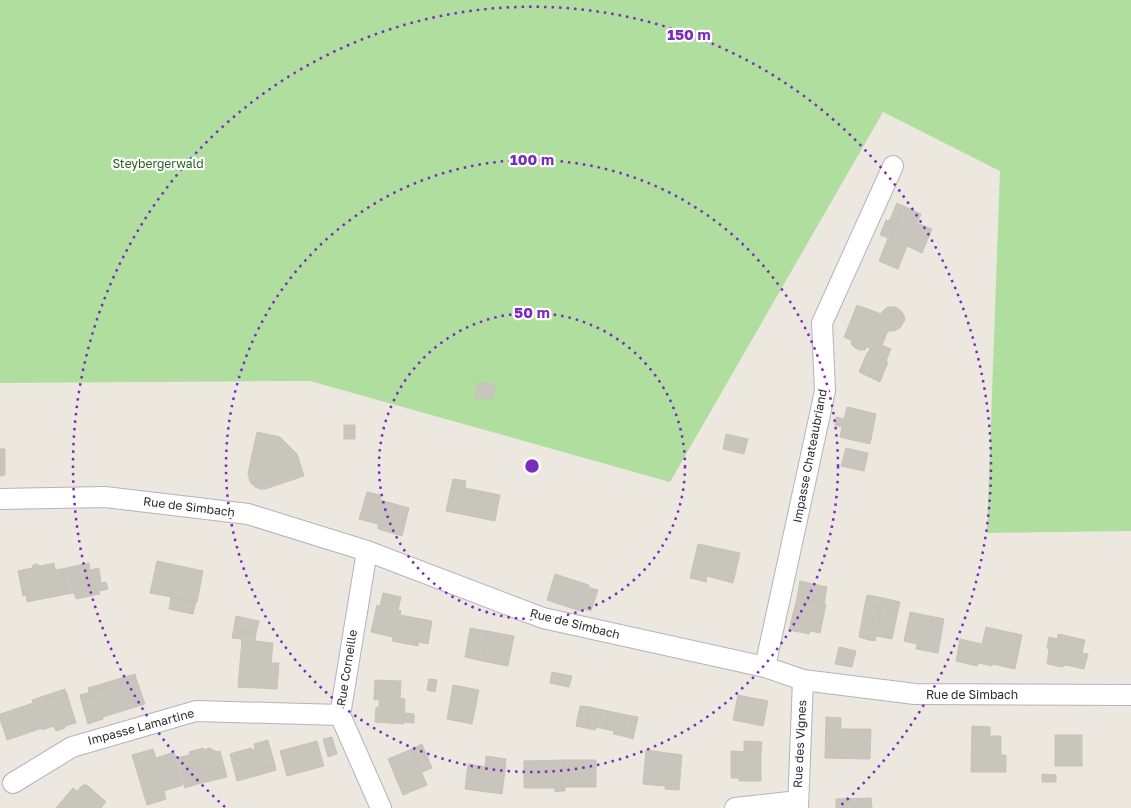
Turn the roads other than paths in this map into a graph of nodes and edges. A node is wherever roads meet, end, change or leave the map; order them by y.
1 (893, 166) dead end
2 (0, 499) edge
3 (367, 551) junction
4 (765, 667) junction
5 (803, 680) junction
6 (1131, 695) edge
7 (340, 715) junction
8 (13, 783) dead end
9 (798, 804) edge
10 (381, 808) edge
11 (735, 808) edge

1 - 4 street, Impasse Chateaubriand
2 - 3 street, Rue de Simbach
3 - 4 street, Rue de Simbach
3 - 7 street, Rue Corneille
4 - 5 street, Rue de Simbach
5 - 6 street, Rue de Simbach
5 - 9 street, Rue des Vignes
7 - 8 street, Impasse Lamartine
7 - 10 street, Rue Corneille
9 - 11 street

